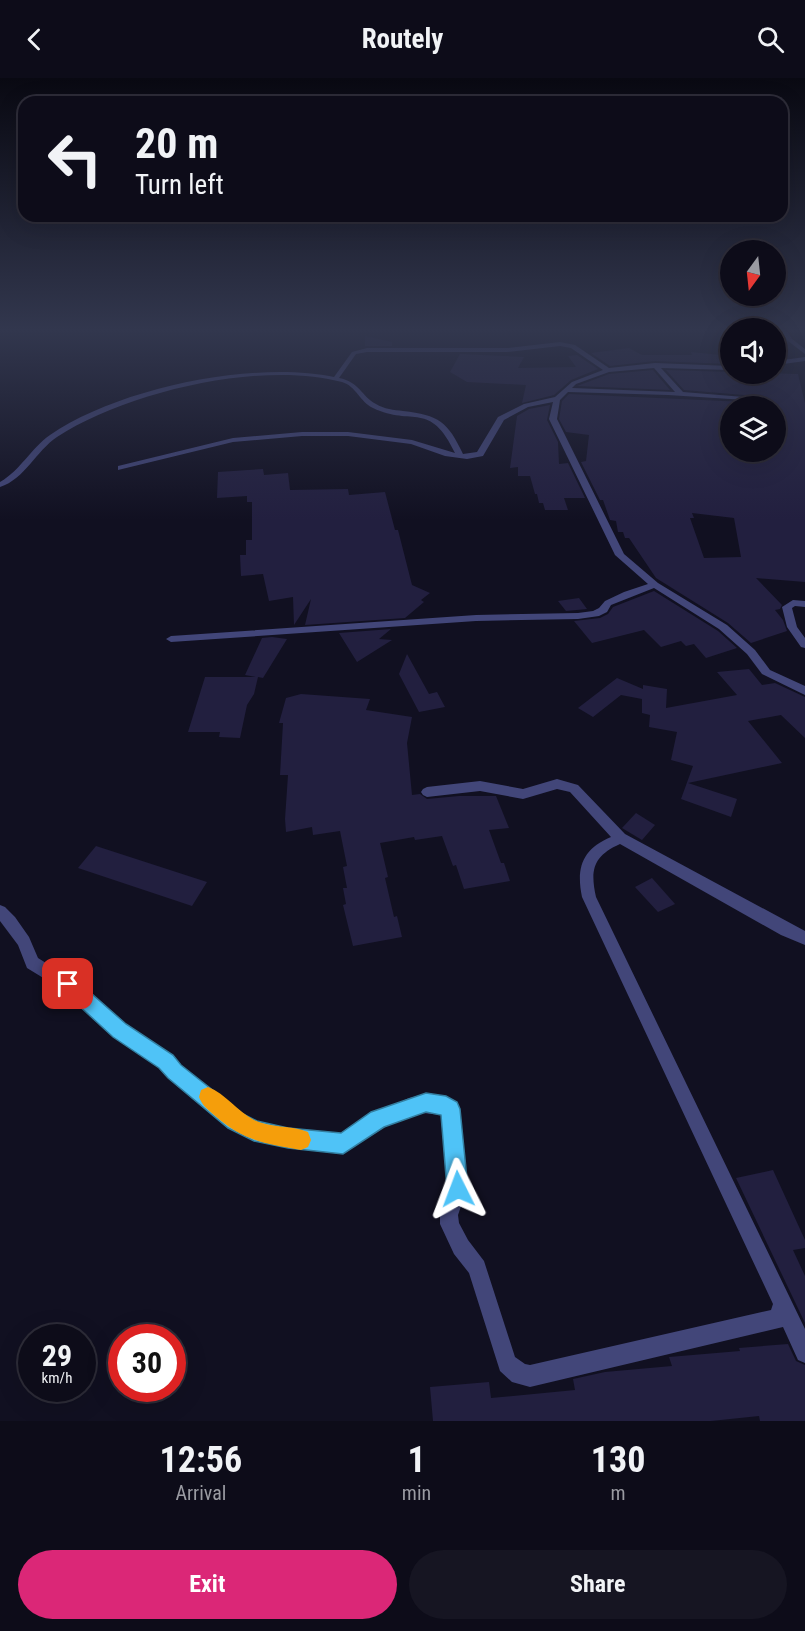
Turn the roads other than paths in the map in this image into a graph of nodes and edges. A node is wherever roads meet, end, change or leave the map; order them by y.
1 (147, 395) edge
2 (363, 395) edge
3 (561, 395) edge
4 (689, 395) edge
5 (720, 397) edge
6 (557, 399) junction
7 (460, 456) junction
8 (121, 468) dead end
9 (0, 485) edge
10 (655, 585) junction
11 (805, 604) edge
12 (171, 639) dead end
13 (805, 645) edge
14 (805, 691) edge
15 (428, 792) dead end
16 (620, 838) junction
17 (0, 911) edge
18 (805, 938) edge
19 (783, 1304) junction
20 (805, 1353) edge

1 - 9 street
2 - 7 street
3 - 6 street
4 - 5 street
6 - 7 street
6 - 10 street
7 - 8 street
10 - 12 street
10 - 14 street
11 - 13 street
15 - 16 street
16 - 18 street
16 - 19 street
17 - 19 street
19 - 20 street

